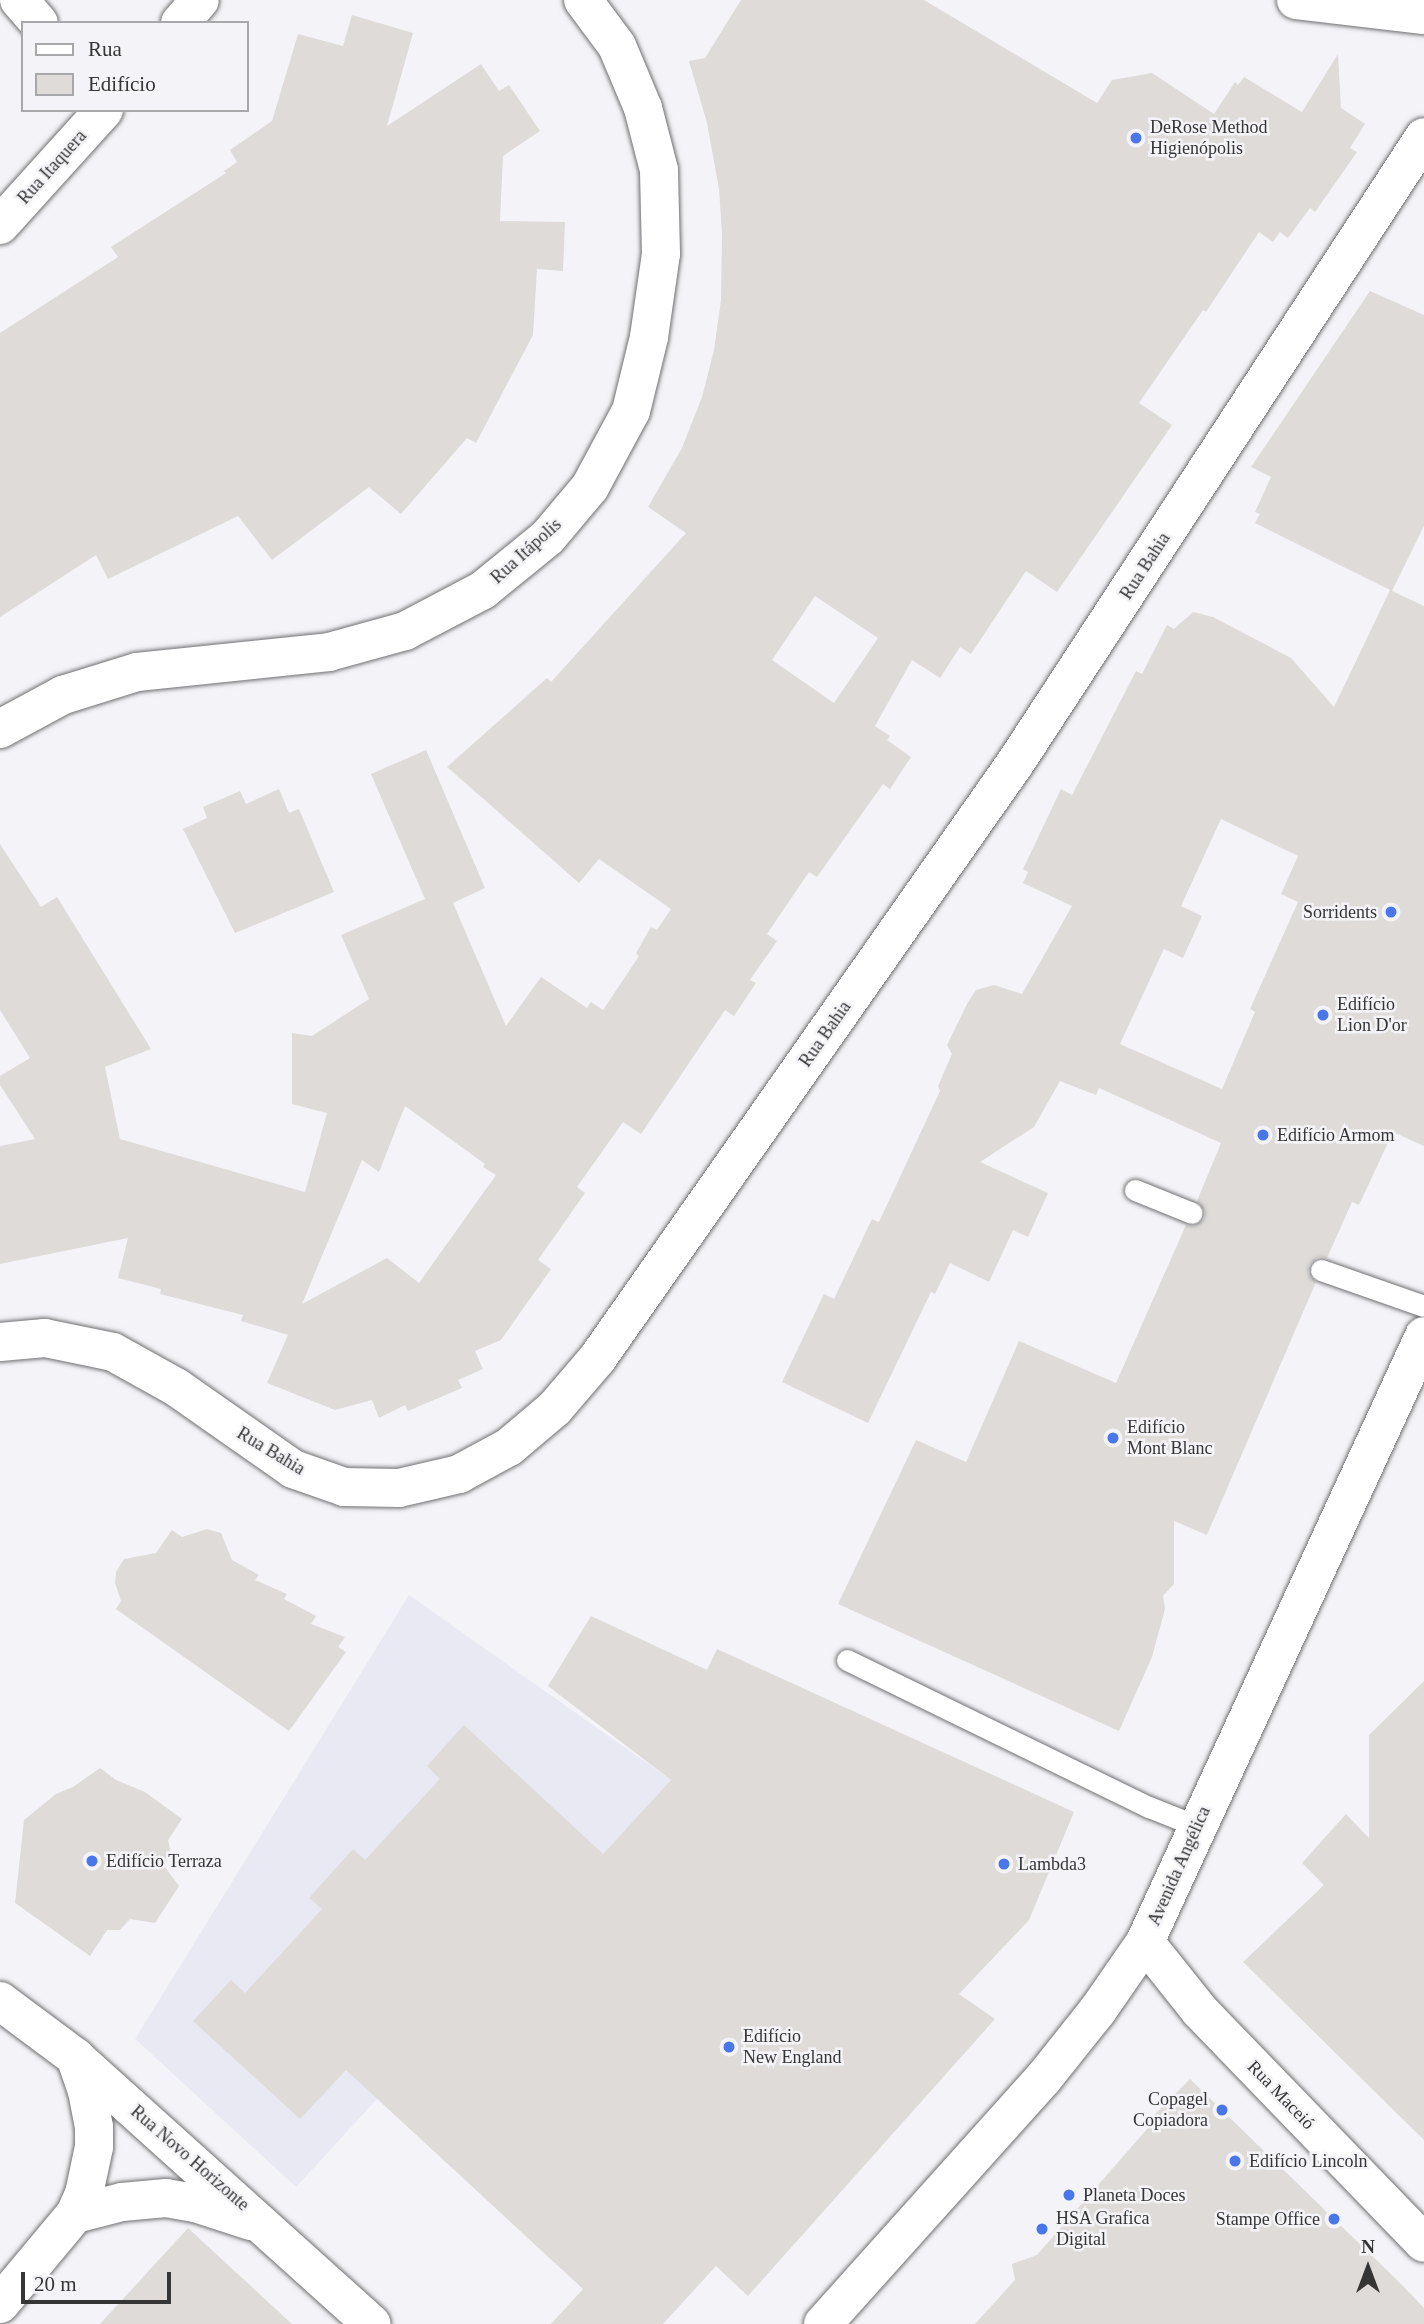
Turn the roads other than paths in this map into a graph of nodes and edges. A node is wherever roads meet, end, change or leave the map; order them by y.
1 (19, 0) edge
2 (200, 0) edge
3 (583, 0) edge
4 (1296, 0) edge
5 (1424, 15) edge
6 (37, 21) edge
7 (182, 21) edge
8 (102, 112) edge
9 (1424, 137) edge
10 (0, 225) edge
11 (0, 729) edge
12 (1135, 1190) dead end
13 (1192, 1213) dead end
14 (1321, 1270) dead end
15 (1424, 1307) edge
16 (1424, 1336) edge
17 (0, 1342) edge
18 (847, 1660) dead end
19 (1197, 1826) junction
20 (1145, 1942) junction
21 (0, 2001) edge
22 (75, 2057) junction
23 (75, 2214) junction
24 (270, 2229) junction
25 (1424, 2243) edge
26 (0, 2304) edge
27 (372, 2324) edge
28 (823, 2324) edge

1 - 6 street
2 - 7 street
3 - 11 street, Rua Itápolis
4 - 5 street
8 - 10 street, Rua Itaquera
9 - 17 street, Rua Bahia
12 - 13 lane
14 - 15 lane
16 - 19 street, Avenida Angélica
18 - 19 lane
19 - 20 street, Avenida Angélica
20 - 25 street, Rua Maceió
20 - 28 street, Avenida Angélica
21 - 22 street, Rua Novo Horizonte
22 - 23 street
22 - 24 street, Rua Novo Horizonte
23 - 24 street
23 - 26 street
24 - 27 street, Rua Novo Horizonte

